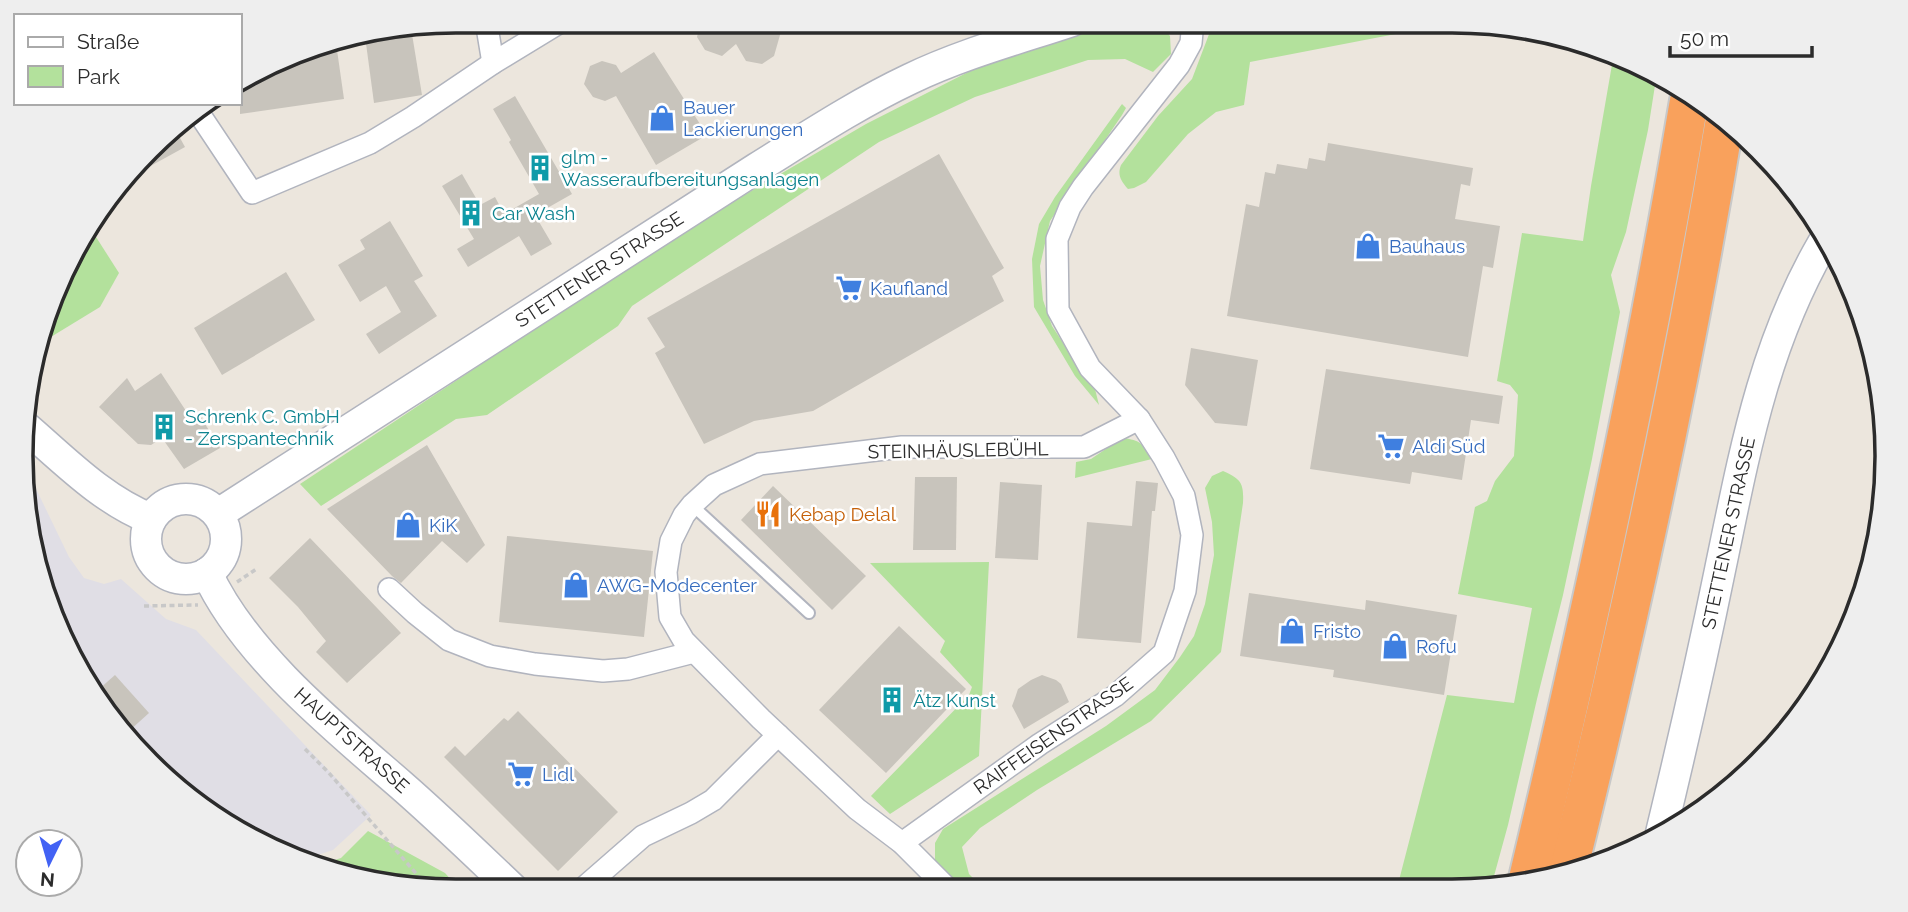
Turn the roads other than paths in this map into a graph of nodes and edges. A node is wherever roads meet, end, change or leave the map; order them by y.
1 (487, 33) edge
2 (542, 33) edge
3 (1036, 33) edge
4 (1192, 33) edge
5 (493, 63) junction
6 (1688, 105) edge
7 (203, 118) edge
8 (1723, 132) edge
9 (1820, 248) edge
10 (1139, 419) junction
11 (34, 435) edge
12 (692, 505) junction
13 (218, 514) junction
14 (151, 520) junction
15 (207, 573) junction
16 (389, 589) dead end
17 (809, 613) dead end
18 (694, 652) junction
19 (778, 735) junction
20 (1664, 822) edge
21 (902, 843) junction
22 (1570, 861) edge
23 (1530, 872) edge
24 (502, 879) edge
25 (594, 879) edge
26 (938, 879) edge

1 - 5 street
2 - 5 street
3 - 13 street, STETTENER STRASSE
4 - 10 street, RAIFFEISENSTRASSE
5 - 7 street
6 - 23 highway
8 - 22 highway
9 - 20 street, STETTENER STRASSE
10 - 12 street, STEINHÄUSLEBÜHL
10 - 21 street, RAIFFEISENSTRASSE
11 - 14 street
12 - 17 lane
12 - 18 street, STEINHÄUSLEBÜHL
13 - 14 street
13 - 15 street
14 - 15 street
15 - 24 street, HAUPTSTRASSE
16 - 18 street
18 - 19 street, STEINHÄUSLEBÜHL
19 - 21 street, STEINHÄUSLEBÜHL
19 - 25 street
21 - 26 street, STEINHÄUSLEBÜHL

